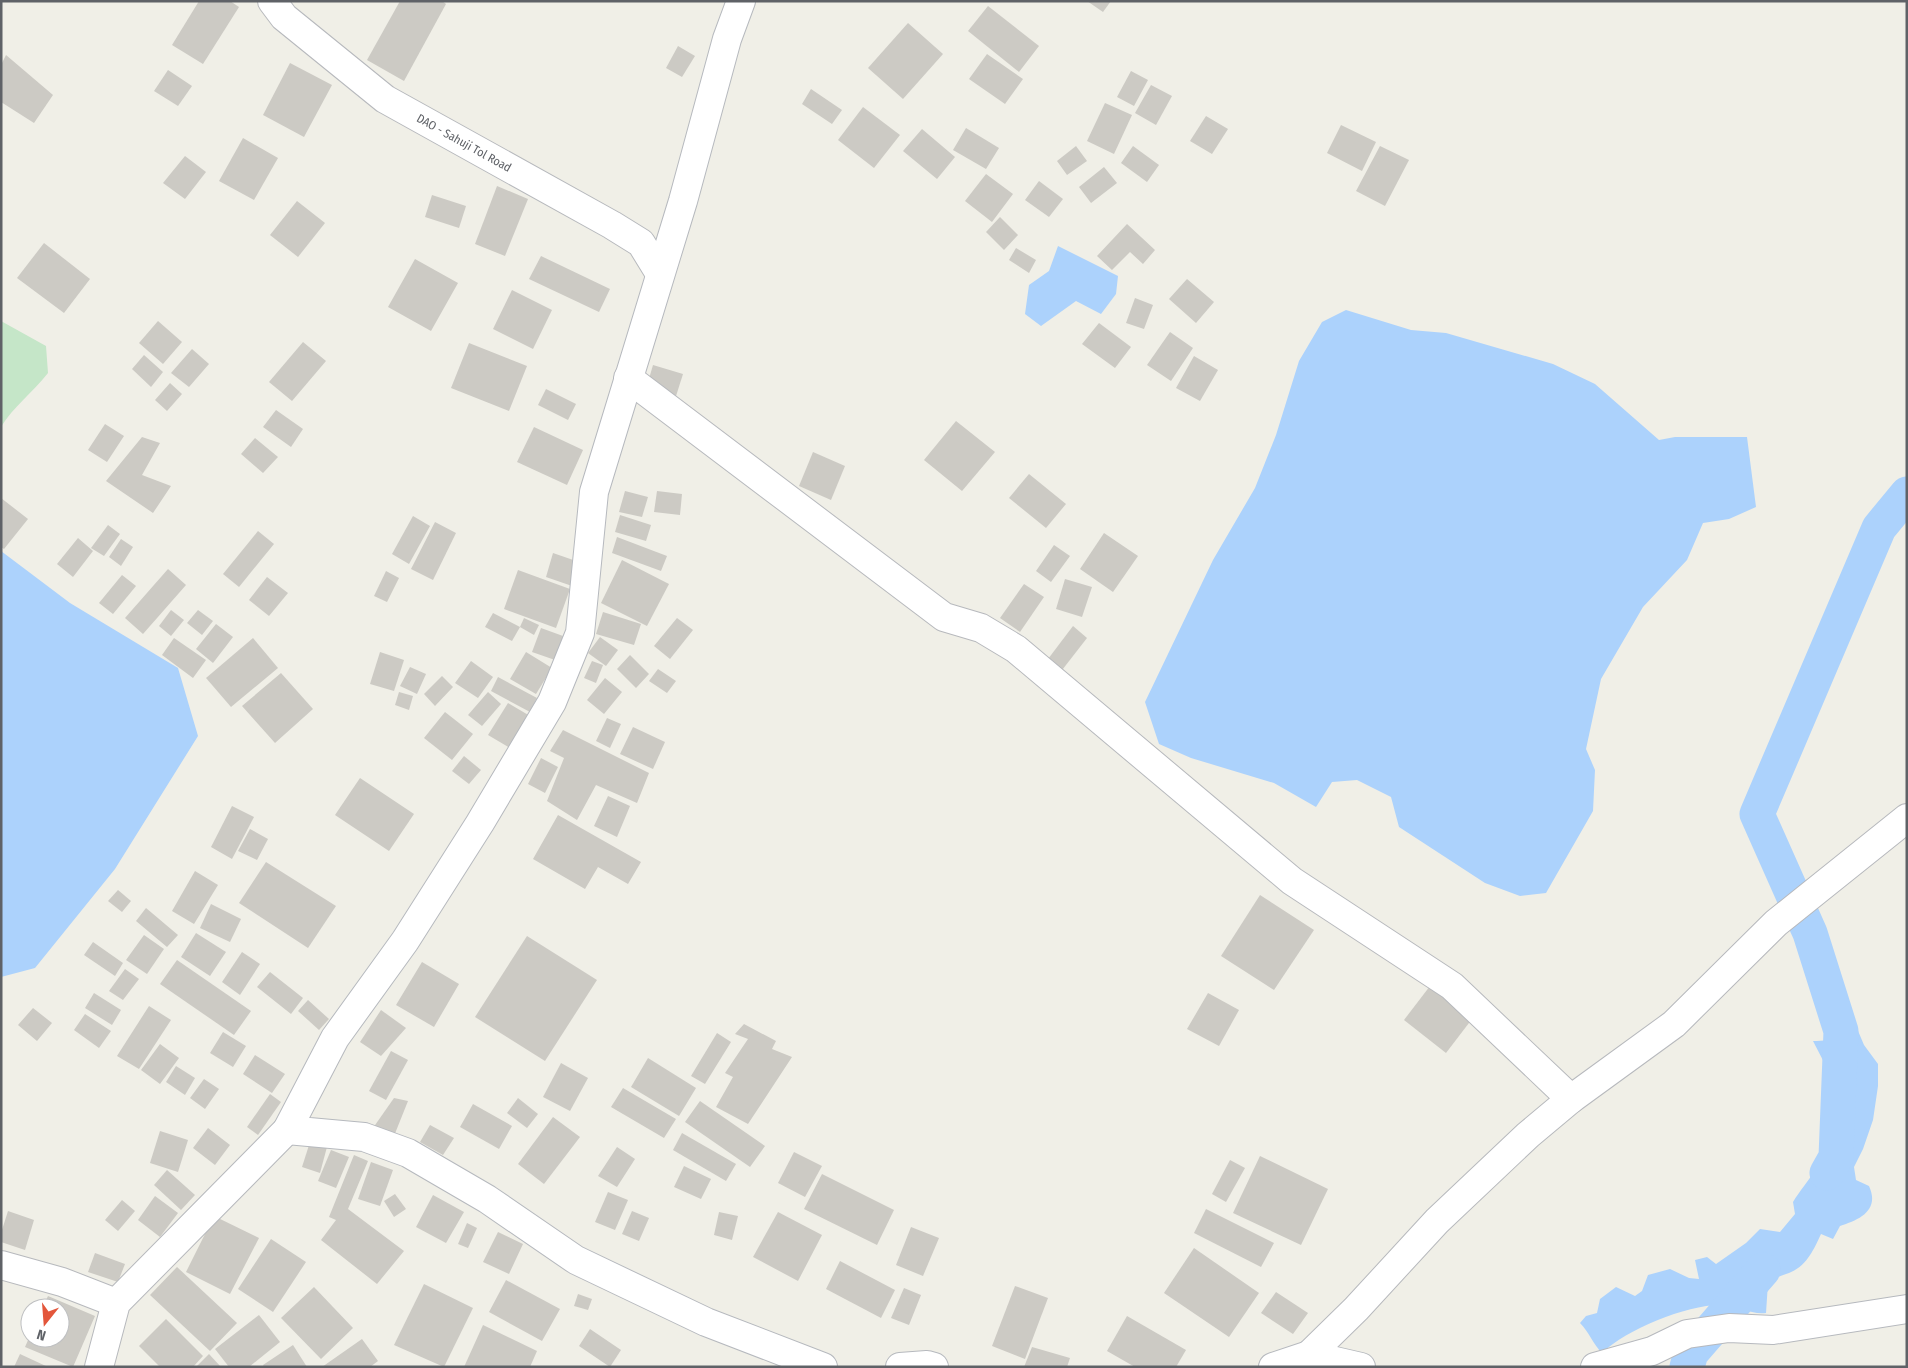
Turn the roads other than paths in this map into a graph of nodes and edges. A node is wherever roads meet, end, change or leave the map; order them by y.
1 (272, 1) edge
2 (741, 1) edge
3 (660, 274) junction
4 (628, 378) junction
5 (1907, 818) edge
6 (1571, 1099) junction
7 (288, 1130) junction
8 (1, 1265) edge
9 (116, 1303) junction
10 (1907, 1309) edge
11 (1309, 1355) junction
12 (929, 1366) edge
13 (99, 1367) edge
14 (823, 1367) edge
15 (900, 1367) edge
16 (1272, 1367) edge
17 (1361, 1367) edge
18 (1595, 1367) edge

1 - 3 street, DAO - Sahuji Tol Road
2 - 3 street
3 - 4 street
4 - 6 street
4 - 7 street
5 - 6 street
6 - 11 street
7 - 9 street
7 - 14 street
8 - 9 street
9 - 13 street
10 - 18 street
11 - 16 street
11 - 17 street
12 - 15 street

